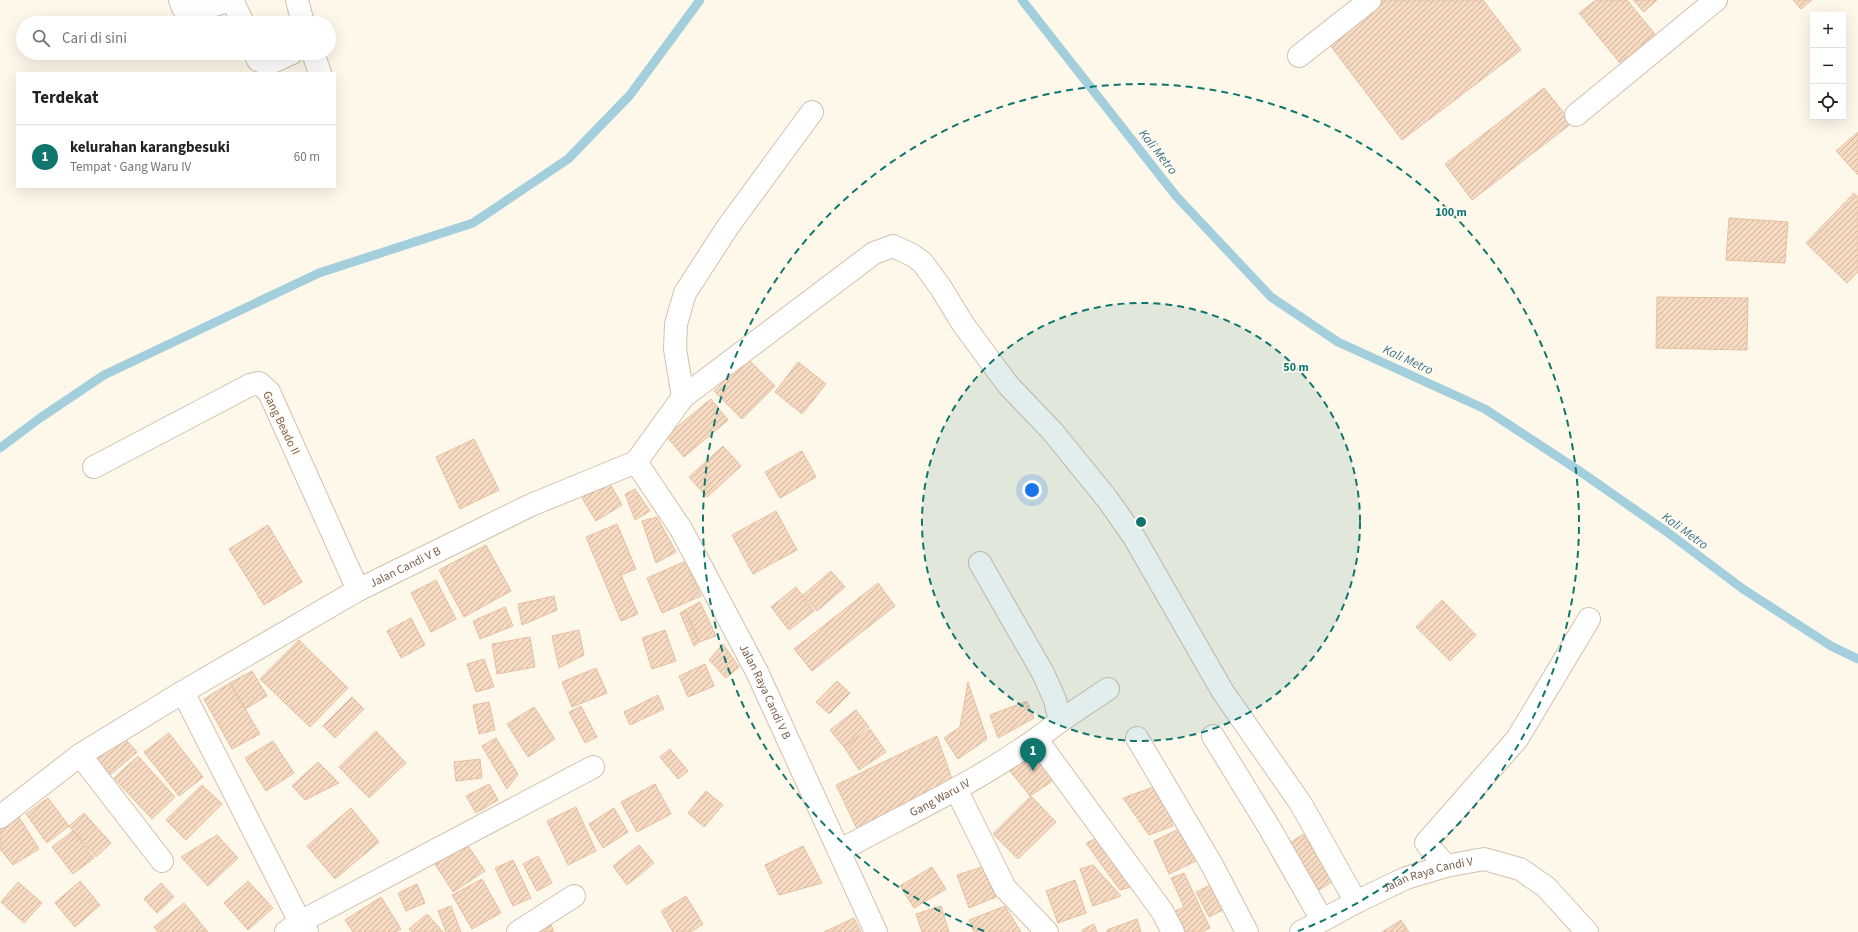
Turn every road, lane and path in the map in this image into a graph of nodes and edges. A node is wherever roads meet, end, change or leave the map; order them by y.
1 (297, 0) edge
2 (1370, 0) edge
3 (1716, 0) edge
4 (182, 4) edge
5 (239, 16) edge
6 (302, 16) edge
7 (1299, 56) dead end
8 (258, 60) edge
9 (277, 60) edge
10 (315, 60) edge
11 (320, 72) edge
12 (812, 112) dead end
13 (1576, 115) dead end
14 (683, 397) junction
15 (636, 462) junction
16 (94, 467) dead end
17 (980, 563) dead end
18 (358, 590) junction
19 (1589, 619) dead end
20 (1108, 689) dead end
21 (183, 692) junction
22 (1060, 721) junction
23 (1213, 736) dead end
24 (1137, 738) dead end
25 (1037, 740) junction
26 (80, 755) junction
27 (593, 767) dead end
28 (956, 789) junction
29 (0, 817) edge
30 (839, 851) junction
31 (162, 861) dead end
32 (1446, 866) junction
33 (574, 896) dead end
34 (1356, 902) junction
35 (1322, 920) junction
36 (298, 928) edge
37 (518, 932) edge
38 (876, 932) edge
39 (1048, 932) edge
40 (1173, 932) edge
41 (1247, 932) edge
42 (1301, 932) edge
43 (1587, 932) edge

1 - 6 street
2 - 7 street
3 - 13 street
4 - 5 street
8 - 9 street
10 - 11 street
12 - 14 street
14 - 15 street
14 - 34 street
15 - 18 street, Jalan Candi V B
15 - 30 street, Jalan Raya Candi V B
16 - 18 street, Gang Beado II
17 - 22 street
18 - 21 street, Jalan Candi V B
19 - 32 street
20 - 22 street, Gang Waru IV
21 - 26 street, Jalan Candi V B
21 - 36 street
22 - 25 street, Gang Waru IV
23 - 35 street
24 - 41 street
25 - 28 street, Gang Waru IV
25 - 40 street
26 - 29 street, Jalan Candi V B
26 - 31 street
27 - 36 street
28 - 30 street, Gang Waru IV
28 - 39 street
30 - 38 street, Jalan Raya Candi V B
32 - 34 street, Jalan Raya Candi V
32 - 43 street, Jalan Raya Candi V
33 - 37 street
34 - 35 street, Jalan Raya Candi V
35 - 42 street, Jalan Raya Candi V

